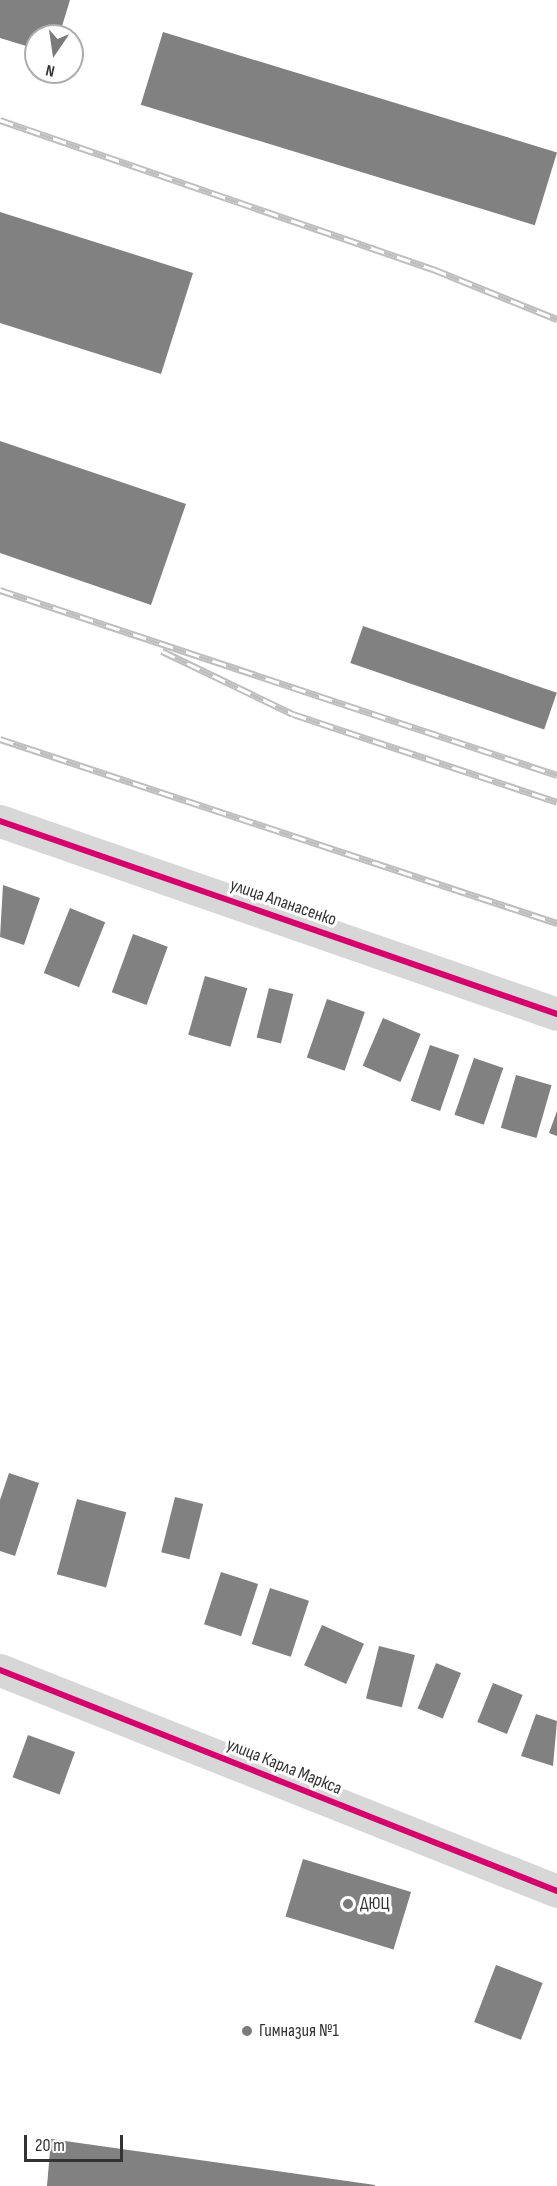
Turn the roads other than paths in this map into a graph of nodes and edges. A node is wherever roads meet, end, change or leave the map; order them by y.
1 (0, 820) edge
2 (557, 1014) edge
3 (0, 1670) edge
4 (557, 1891) edge

1 - 2 street, улица Апанасенко
3 - 4 street, улица Карла Маркса

